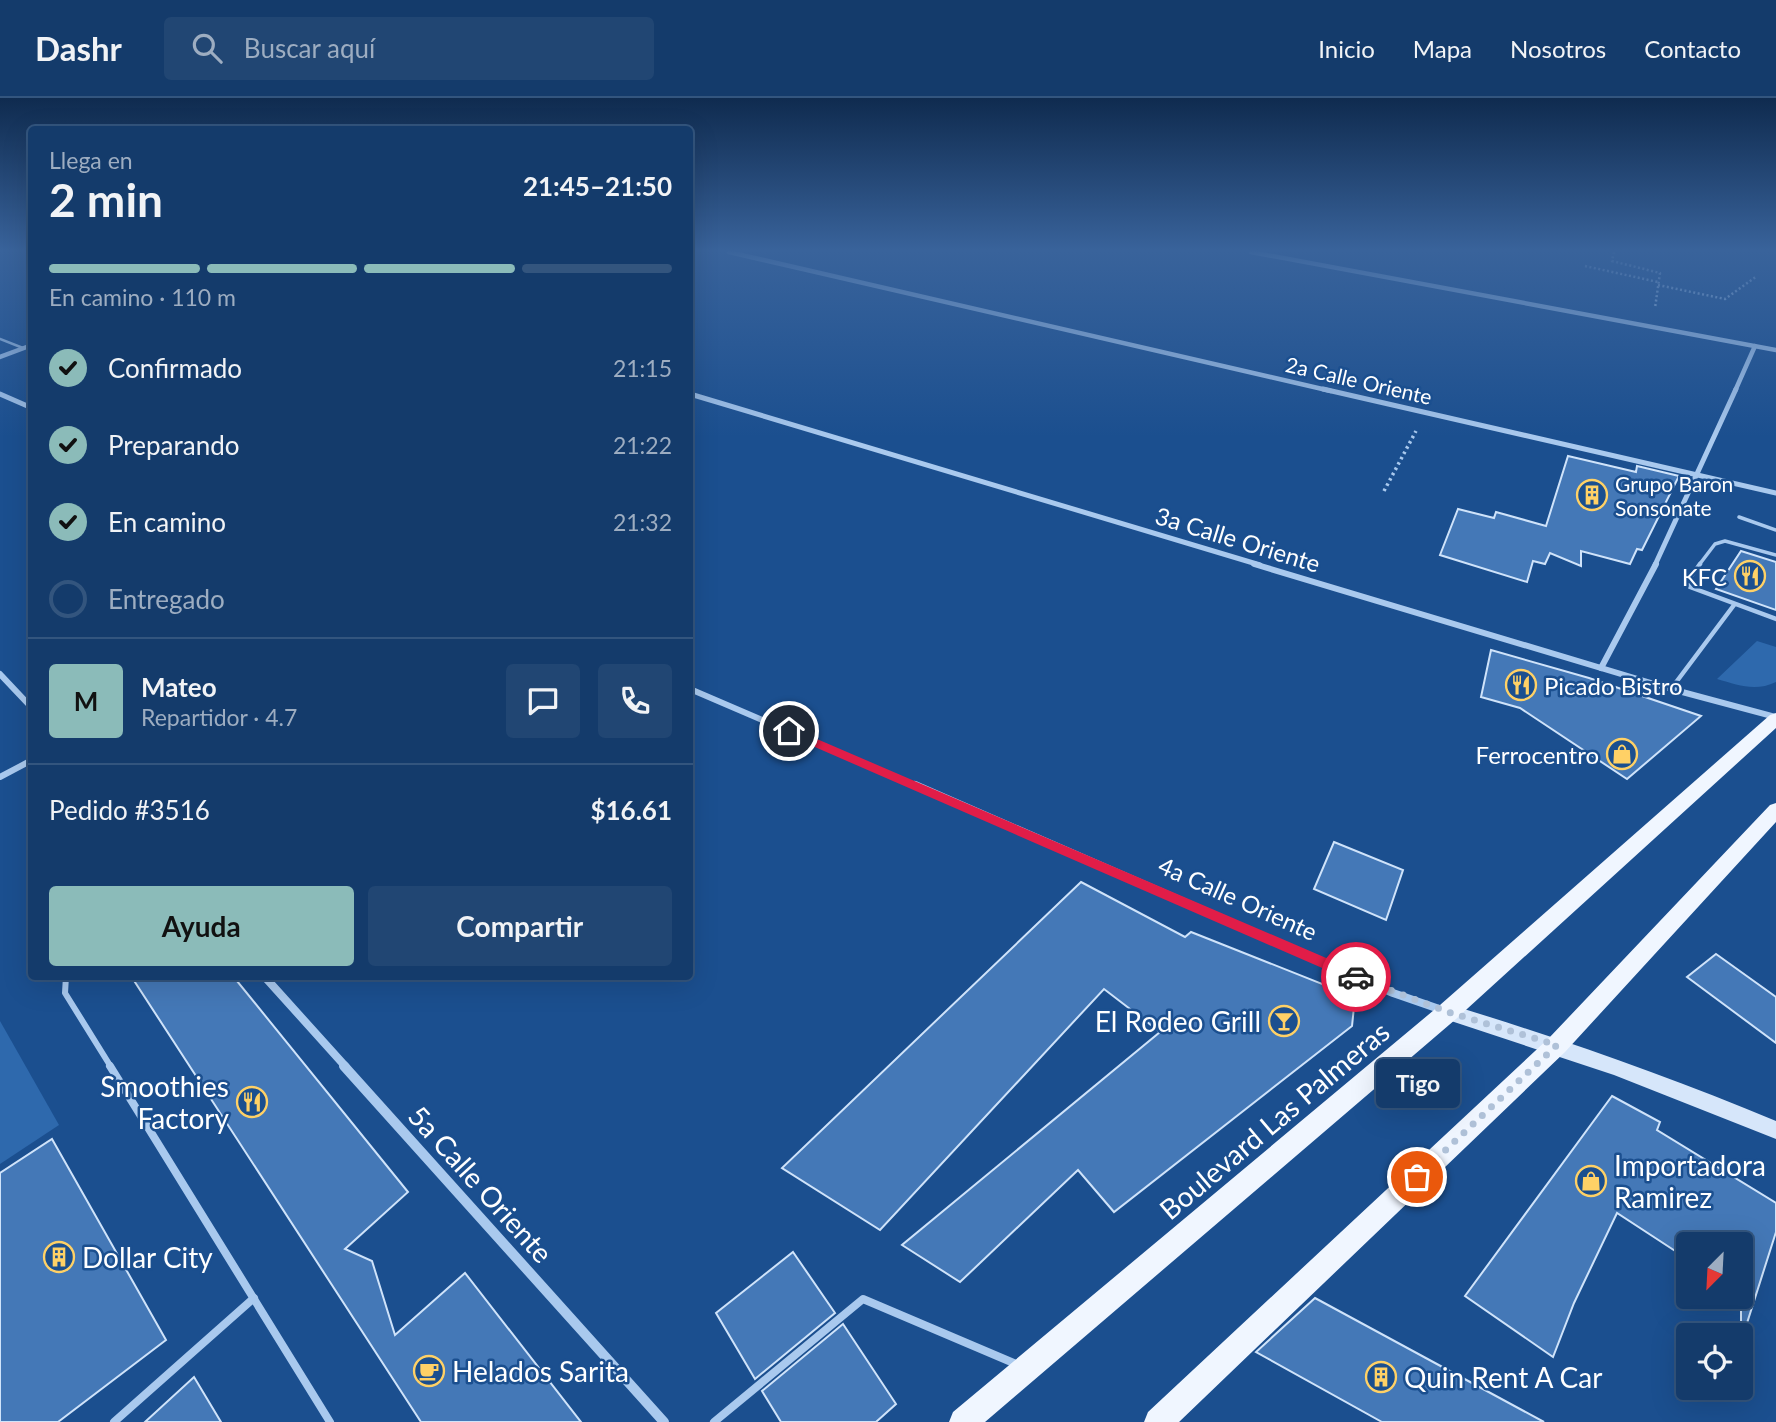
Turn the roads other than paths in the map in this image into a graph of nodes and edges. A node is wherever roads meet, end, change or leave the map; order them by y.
1 (999, 314) edge
2 (1581, 314) edge
3 (0, 340) edge
4 (28, 346) edge
5 (1755, 346) junction
6 (23, 348) junction
7 (1776, 350) edge
8 (0, 356) edge
9 (0, 394) edge
10 (693, 395) edge
11 (28, 406) edge
12 (1699, 474) junction
13 (1776, 493) edge
14 (1739, 517) dead end
15 (1776, 530) edge
16 (1776, 555) edge
17 (1734, 605) junction
18 (1776, 619) edge
19 (1601, 668) junction
20 (0, 674) edge
21 (1671, 689) junction
22 (693, 690) edge
23 (28, 704) edge
24 (1776, 718) edge
25 (28, 762) edge
26 (0, 777) edge
27 (1776, 810) edge
28 (66, 980) edge
29 (268, 980) edge
30 (1448, 1012) junction
31 (1557, 1045) junction
32 (1776, 1130) edge
33 (254, 1298) junction
34 (1026, 1368) junction
35 (114, 1422) edge
36 (330, 1422) edge
37 (664, 1422) edge
38 (714, 1422) edge
39 (963, 1422) edge
40 (1158, 1422) edge

1 - 12 street, 2a Calle Oriente
2 - 5 street
3 - 6 lane
4 - 6 street
5 - 7 street
5 - 12 street
6 - 8 street
9 - 11 street
10 - 19 street, 3a Calle Oriente
12 - 13 street, 2a Calle Oriente
12 - 19 street
14 - 15 lane
16 - 17 lane
17 - 18 lane
17 - 21 lane
19 - 21 street, 3a Calle Oriente
20 - 23 street
21 - 24 street, 3a Calle Oriente
22 - 30 street, 4a Calle Oriente
24 - 30 main road, Boulevard Las Palmeras
25 - 26 street
27 - 31 main road
28 - 33 lane
29 - 37 street, 5a Calle Oriente
30 - 31 street, 4a Calle Oriente
30 - 34 main road, Boulevard Las Palmeras
31 - 32 street, 4a Calle Oriente
31 - 40 main road
33 - 35 lane
33 - 36 lane
34 - 38 lane
34 - 39 main road, Boulevard Las Palmeras

